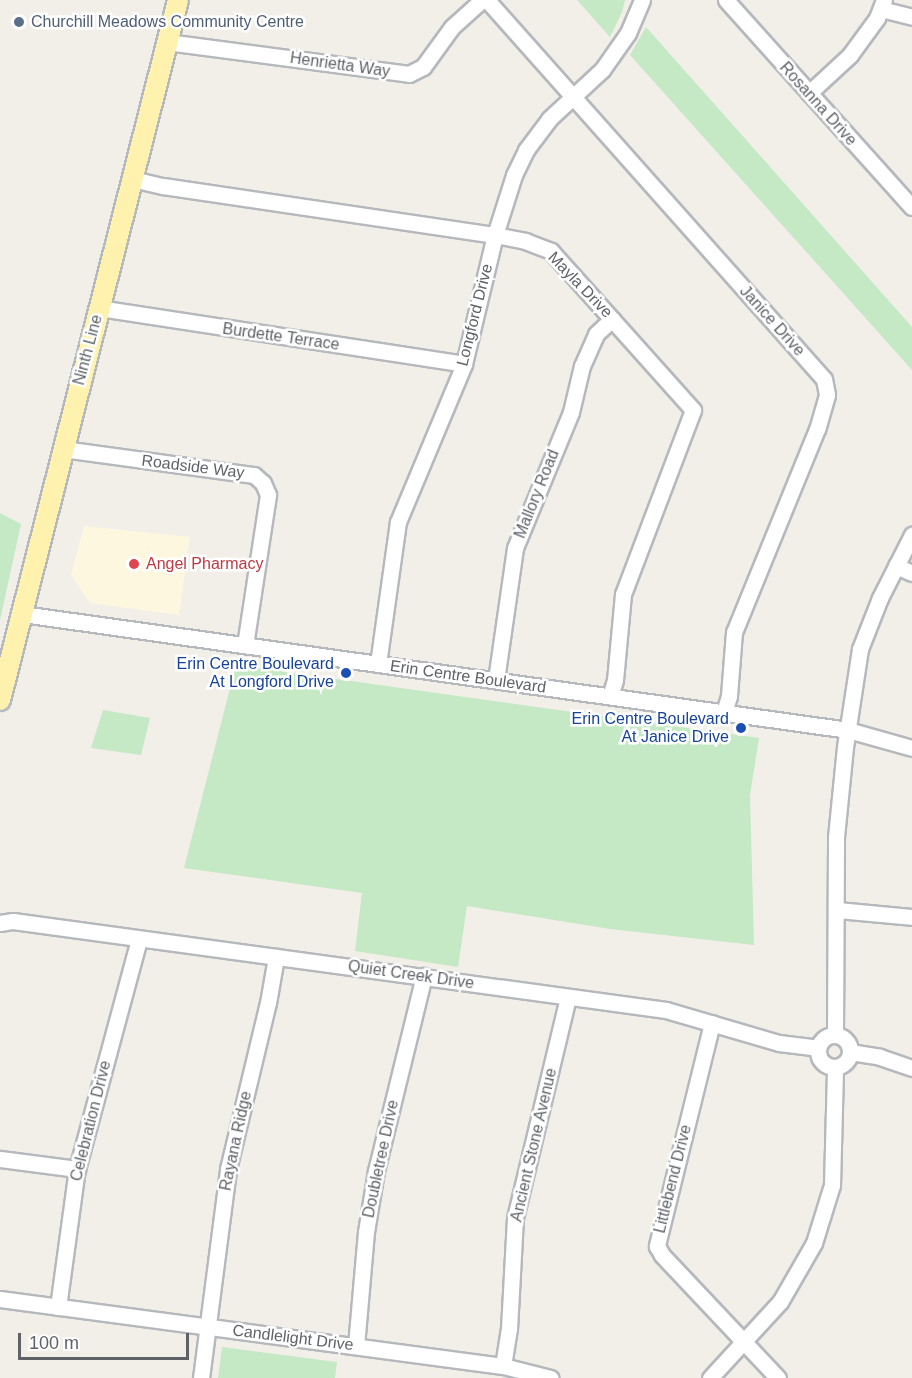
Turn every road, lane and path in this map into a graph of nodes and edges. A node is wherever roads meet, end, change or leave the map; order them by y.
1 (178, 0) edge
2 (484, 0) edge
3 (642, 0) edge
4 (733, 3) edge
5 (883, 5) edge
6 (912, 17) edge
7 (167, 42) junction
8 (809, 93) junction
9 (573, 96) junction
10 (132, 179) junction
11 (912, 207) edge
12 (495, 235) junction
13 (99, 308) junction
14 (612, 319) junction
15 (464, 364) junction
16 (63, 449) junction
17 (912, 535) edge
18 (896, 566) junction
19 (912, 573) edge
20 (22, 614) junction
21 (245, 645) junction
22 (378, 664) junction
23 (496, 680) junction
24 (610, 696) junction
25 (0, 700) edge
26 (724, 712) junction
27 (848, 730) junction
28 (912, 748) edge
29 (837, 910) junction
30 (912, 917) edge
31 (0, 923) edge
32 (139, 939) junction
33 (276, 957) junction
34 (424, 976) junction
35 (568, 997) junction
36 (712, 1023) junction
37 (835, 1035) junction
38 (818, 1048) junction
39 (853, 1052) junction
40 (835, 1067) junction
41 (912, 1068) edge
42 (0, 1159) edge
43 (77, 1169) junction
44 (0, 1299) edge
45 (58, 1307) junction
46 (207, 1328) junction
47 (744, 1341) junction
48 (356, 1346) junction
49 (503, 1366) junction
50 (201, 1378) edge
51 (550, 1378) edge
52 (710, 1378) edge
53 (778, 1378) edge

1 - 7 main road, Ninth Line
2 - 7 street, Henrietta Way
2 - 9 street, Janice Drive
3 - 9 street, Longford Drive
4 - 8 street, Rosanna Drive
5 - 6 street
5 - 8 street
7 - 10 main road, Ninth Line
8 - 11 street, Rosanna Drive
9 - 12 street, Longford Drive
9 - 26 street, Janice Drive
10 - 12 street, Mayla Drive
10 - 13 main road, Ninth Line
12 - 14 street, Mayla Drive
12 - 15 street, Longford Drive
13 - 15 street, Burdette Terrace
13 - 16 main road, Ninth Line
14 - 23 street, Mallory Road
14 - 24 street, Mayla Drive
15 - 22 street, Longford Drive
16 - 20 main road, Ninth Line
16 - 21 street, Roadside Way
17 - 18 street
18 - 19 street
18 - 27 street
20 - 21 street, Erin Centre Boulevard
20 - 25 main road, Ninth Line
21 - 22 street, Erin Centre Boulevard
22 - 23 street, Erin Centre Boulevard
23 - 24 street, Erin Centre Boulevard
24 - 26 street, Erin Centre Boulevard
26 - 27 street, Erin Centre Boulevard
27 - 28 street, Erin Centre Boulevard
27 - 29 street
29 - 30 street
29 - 37 street
31 - 32 street, Quiet Creek Drive
32 - 33 street, Quiet Creek Drive
32 - 43 street, Celebration Drive
33 - 34 street, Quiet Creek Drive
33 - 46 street, Rayana Ridge
34 - 35 street, Quiet Creek Drive
34 - 48 street, Doubletree Drive
35 - 36 street, Quiet Creek Drive
35 - 49 street, Ancient Stone Avenue
36 - 38 street, Quiet Creek Drive
36 - 47 street, Littlebend Drive
37 - 38 street
37 - 39 street
38 - 40 street
39 - 40 street
39 - 41 street
40 - 47 street
42 - 43 street
43 - 45 street, Celebration Drive
44 - 45 street, Candlelight Drive
45 - 46 street, Candlelight Drive
46 - 48 street, Candlelight Drive
46 - 50 street, Rayana Ridge
47 - 52 street
47 - 53 street
48 - 49 street, Candlelight Drive
49 - 51 street, Candlelight Drive

